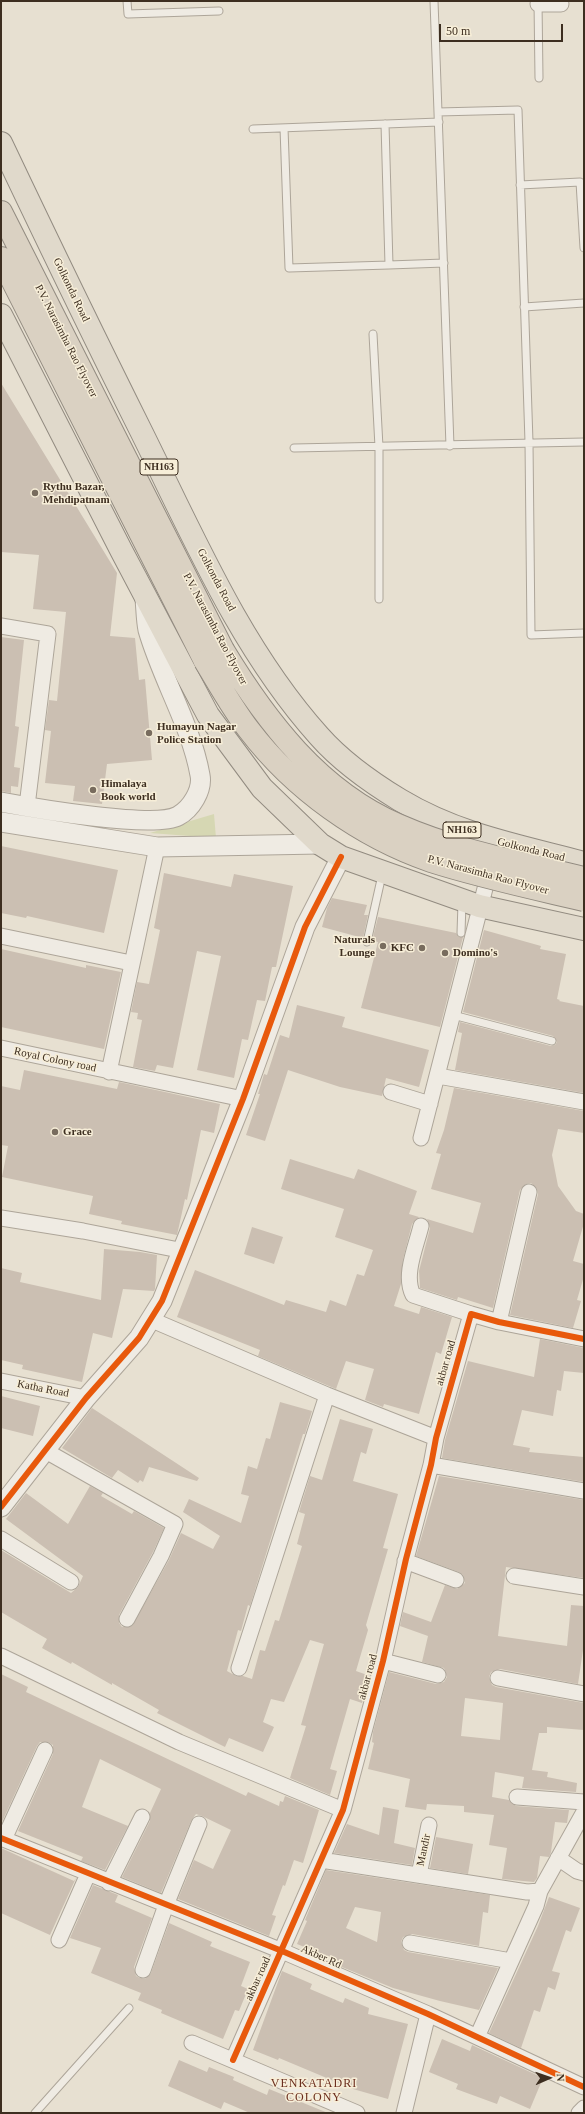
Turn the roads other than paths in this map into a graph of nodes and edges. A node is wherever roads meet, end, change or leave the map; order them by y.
1 (127, 1) edge
2 (434, 1) edge
3 (538, 3) edge
4 (561, 4) dead end
5 (218, 11) dead end
6 (539, 78) dead end
7 (438, 112) junction
8 (439, 122) junction
9 (385, 124) junction
10 (284, 128) junction
11 (252, 129) dead end
12 (1, 143) edge
13 (520, 185) junction
14 (1, 212) edge
15 (584, 248) edge
16 (1, 258) edge
17 (444, 263) junction
18 (389, 265) junction
19 (584, 303) edge
20 (524, 307) junction
21 (1, 315) edge
22 (373, 334) dead end
23 (529, 442) junction
24 (584, 442) edge
25 (450, 446) junction
26 (379, 447) junction
27 (294, 448) dead end
28 (144, 592) junction
29 (379, 599) dead end
30 (1, 626) edge
31 (584, 633) edge
32 (1, 802) edge
33 (26, 806) junction
34 (1, 822) edge
35 (498, 841) junction
36 (320, 844) junction
37 (157, 848) junction
38 (528, 849) junction
39 (341, 857) junction
40 (584, 863) edge
41 (383, 872) junction
42 (584, 878) edge
43 (584, 900) edge
44 (471, 903) junction
45 (510, 913) junction
46 (584, 929) edge
47 (461, 933) dead end
48 (1, 936) edge
49 (367, 942) dead end
50 (131, 963) junction
51 (453, 1015) junction
52 (552, 1041) dead end
53 (1, 1048) edge
54 (109, 1072) junction
55 (438, 1076) junction
56 (391, 1092) dead end
57 (242, 1099) junction
58 (584, 1102) edge
59 (430, 1104) junction
60 (421, 1138) dead end
61 (529, 1192) dead end
62 (1, 1218) edge
63 (421, 1226) dead end
64 (184, 1251) junction
65 (471, 1314) junction
66 (152, 1320) junction
67 (499, 1322) junction
68 (584, 1339) edge
69 (1, 1381) edge
70 (327, 1395) junction
71 (86, 1398) junction
72 (436, 1438) junction
73 (44, 1450) junction
74 (431, 1465) junction
75 (584, 1491) edge
76 (1, 1507) edge
77 (1, 1539) edge
78 (405, 1561) junction
79 (514, 1576) dead end
80 (456, 1580) dead end
81 (71, 1582) dead end
82 (584, 1587) edge
83 (127, 1619) dead end
84 (1, 1656) edge
85 (383, 1661) junction
86 (239, 1668) dead end
87 (438, 1675) dead end
88 (498, 1678) dead end
89 (584, 1694) edge
90 (45, 1750) dead end
91 (517, 1797) dead end
92 (584, 1802) edge
93 (342, 1810) junction
94 (584, 1812) edge
95 (142, 1817) dead end
96 (199, 1824) dead end
97 (429, 1825) dead end
98 (3, 1838) edge
99 (558, 1858) junction
100 (321, 1860) junction
101 (584, 1873) edge
102 (88, 1874) junction
103 (419, 1875) junction
104 (109, 1882) junction
105 (540, 1891) junction
106 (166, 1905) junction
107 (59, 1940) dead end
108 (410, 1943) dead end
109 (282, 1950) junction
110 (511, 1961) junction
111 (143, 1970) dead end
112 (129, 2008) dead end
113 (428, 2014) junction
114 (477, 2037) junction
115 (192, 2043) dead end
116 (233, 2060) junction
117 (584, 2087) edge
118 (584, 2108) edge
119 (35, 2113) edge
120 (357, 2113) edge
121 (404, 2113) edge
122 (579, 2113) edge

1 - 5 lane
2 - 7 lane
3 - 4 street
3 - 6 lane
7 - 8 lane
7 - 13 lane
8 - 9 lane
8 - 17 lane
9 - 10 lane
9 - 18 lane
10 - 11 lane
10 - 18 lane
12 - 35 highway, Golkonda Road / NH163
13 - 15 lane
13 - 20 lane
14 - 42 highway, P.V. Narasimha Rao Flyover, bridge
16 - 43 highway, P.V. Narasimha Rao Flyover, bridge
17 - 18 lane
17 - 25 lane
19 - 20 lane
20 - 23 lane
21 - 28 highway
22 - 26 lane
23 - 24 lane
23 - 25 lane
23 - 31 lane
25 - 26 lane
26 - 27 lane
26 - 29 lane
28 - 33 street
28 - 36 highway
30 - 33 street
32 - 33 street
34 - 37 street
35 - 38 highway, Golkonda Road / NH163
35 - 44 street
36 - 37 street
36 - 39 highway
37 - 50 street
38 - 40 highway, Golkonda Road / NH163
38 - 45 highway
39 - 41 highway
39 - 57 street
41 - 44 highway
41 - 49 lane
44 - 45 highway
44 - 47 lane
44 - 51 street
45 - 46 highway
48 - 50 street
50 - 54 street
51 - 52 lane
51 - 55 street
53 - 54 street, Royal Colony road
54 - 57 street, Royal Colony road
55 - 58 street
55 - 59 street
56 - 59 street
57 - 64 street
59 - 60 street
61 - 67 street
62 - 64 street
63 - 65 street
64 - 66 street
65 - 67 street
65 - 72 street, akbar road
66 - 70 street
66 - 71 street
67 - 68 street
69 - 71 street, Katha Road
70 - 72 street
70 - 86 street
71 - 73 street
72 - 74 street, akbar road
73 - 76 street
73 - 83 street
74 - 75 street
74 - 78 street, akbar road
77 - 81 street
78 - 80 street
78 - 85 street, akbar road
79 - 82 street
84 - 93 street
85 - 87 street
85 - 93 street, akbar road
88 - 89 street
90 - 98 street
91 - 92 street
93 - 100 street, akbar road
94 - 99 street
95 - 104 street
96 - 106 street
97 - 103 street, Mandir
98 - 102 street, Akber Rd
99 - 101 street
99 - 105 street
100 - 103 street
100 - 109 street, akbar road
102 - 104 street, Akber Rd
102 - 107 street
103 - 105 street
104 - 106 street, Akber Rd
105 - 110 street
106 - 109 street, Akber Rd
106 - 111 street
108 - 110 street
109 - 113 street, Akber Rd
109 - 116 street, akbar road
110 - 114 street
112 - 119 lane
113 - 114 street, Akber Rd
113 - 121 street
114 - 117 street, Akber Rd
115 - 116 street
116 - 120 street
118 - 122 street

